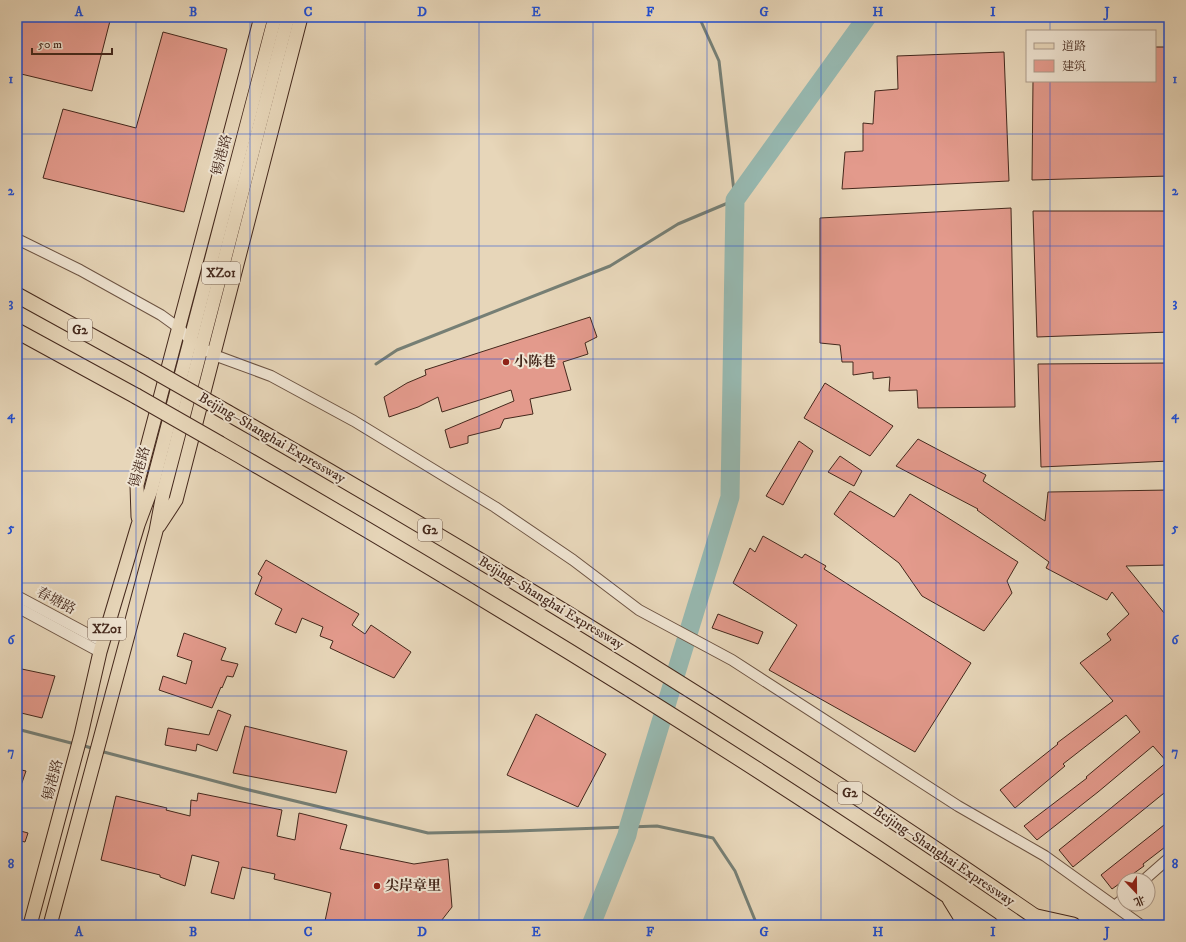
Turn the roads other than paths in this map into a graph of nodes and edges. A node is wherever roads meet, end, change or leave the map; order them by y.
1 (261, 17) edge
2 (275, 17) edge
3 (288, 17) edge
4 (301, 17) edge
5 (17, 239) edge
6 (17, 295) edge
7 (179, 328) junction
8 (17, 331) edge
9 (196, 343) junction
10 (214, 355) junction
11 (138, 525) junction
12 (156, 530) junction
13 (17, 596) edge
14 (17, 607) edge
15 (102, 647) junction
16 (1169, 858) edge
17 (1153, 872) edge
18 (948, 895) junction
19 (1115, 906) joint
20 (1040, 921) edge
21 (30, 925) edge
22 (50, 925) edge
23 (966, 925) edge
24 (991, 925) edge
25 (1073, 925) edge
26 (1141, 925) edge

1 - 7 main road
2 - 9 main road, 锡港路 / XZ01
3 - 9 main road, 锡港路 / XZ01
4 - 10 main road
5 - 7 street
6 - 20 highway, Beijing–Shanghai Expressway / G2, bridge
7 - 9 street
7 - 11 main road
8 - 18 highway, G2, bridge
9 - 10 street
9 - 11 main road, 锡港路 / XZ01
9 - 12 main road, 锡港路 / XZ01
10 - 12 main road
10 - 19 street
11 - 15 main road, 锡港路 / XZ01
12 - 22 main road, 锡港路 / XZ01
13 - 15 street, 春塘路
14 - 15 street, 春塘路
15 - 21 main road, 锡港路 / XZ01
16 - 17 street
18 - 23 highway, G2
18 - 24 highway
19 - 26 street
20 - 25 highway, Beijing–Shanghai Expressway / G2

